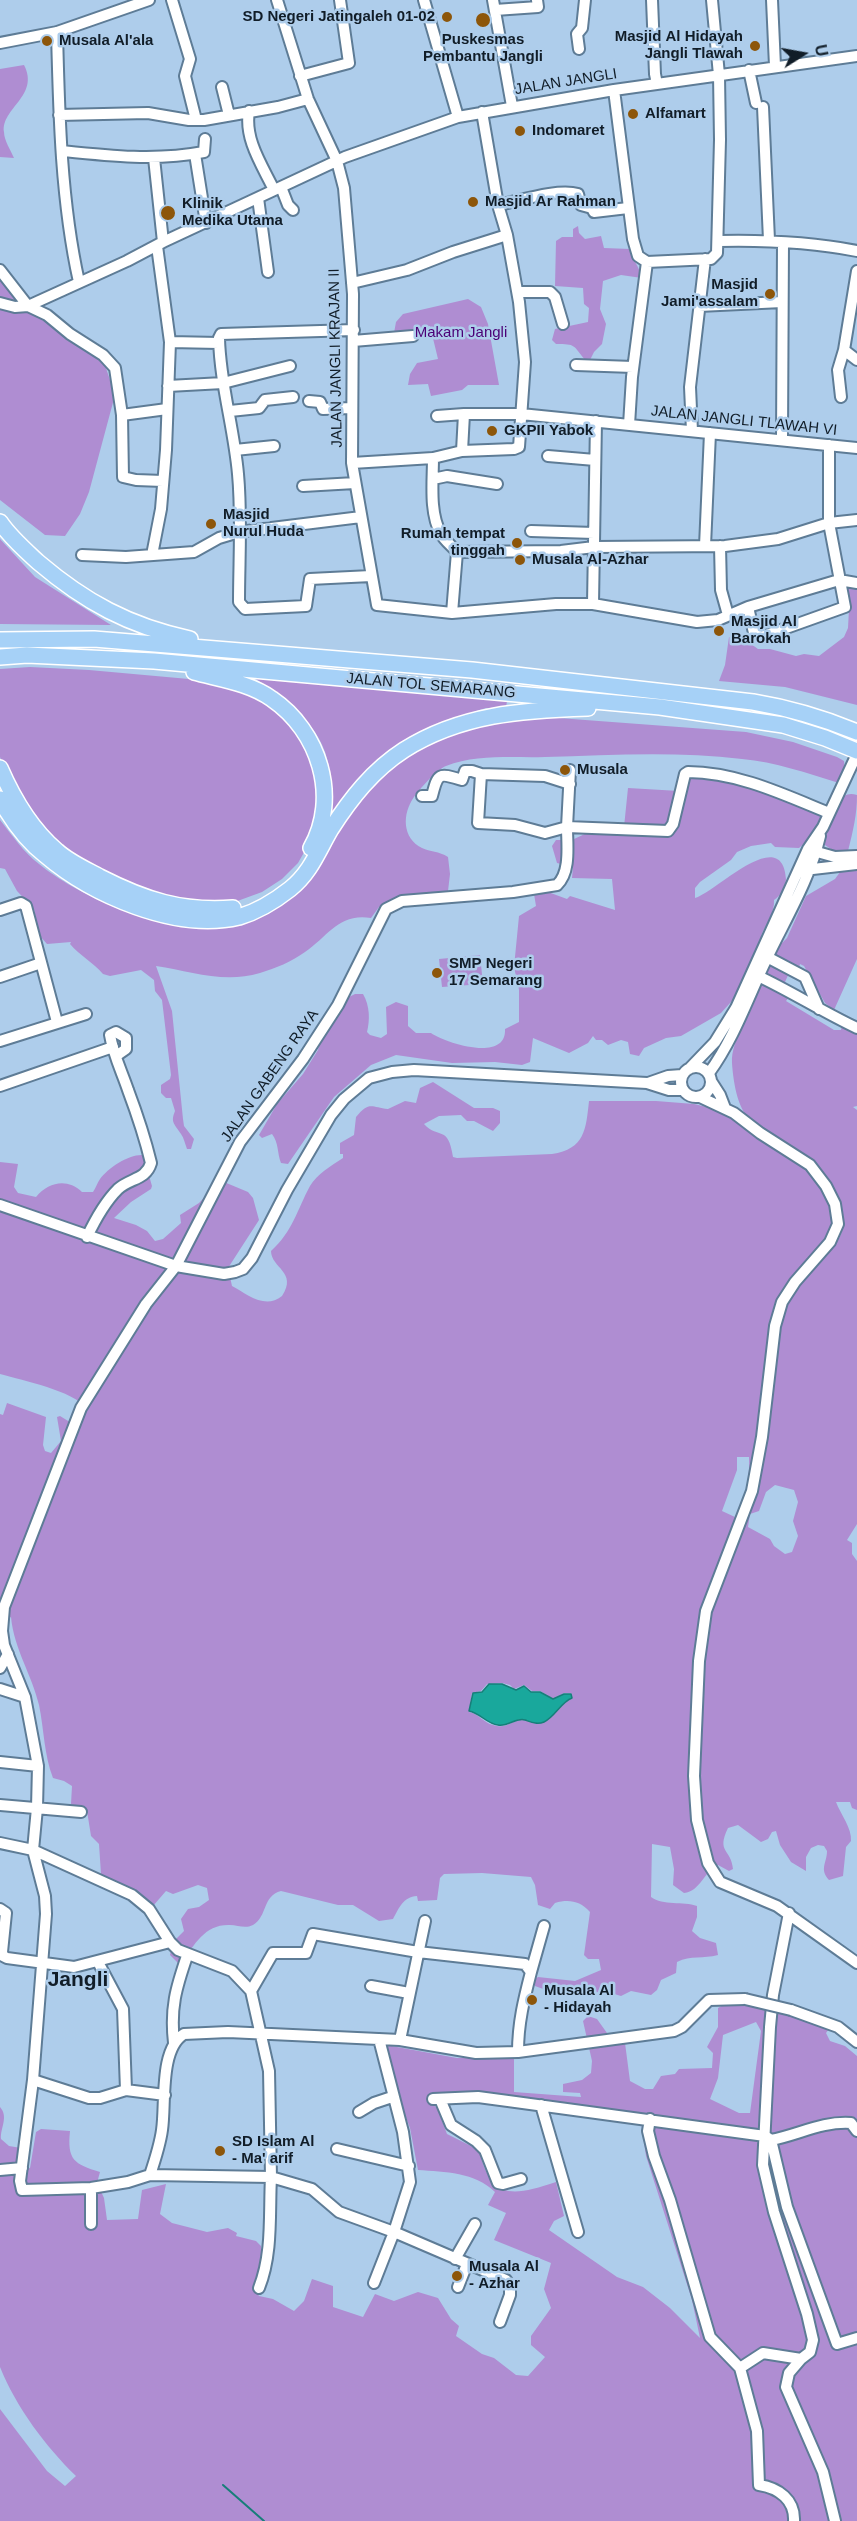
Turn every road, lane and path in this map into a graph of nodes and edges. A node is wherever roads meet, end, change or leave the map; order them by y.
1 (149, 0) edge
2 (172, 0) edge
3 (277, 0) edge
4 (340, 0) edge
5 (424, 0) edge
6 (537, 0) edge
7 (652, 0) edge
8 (712, 0) edge
9 (772, 0) edge
10 (585, 4) edge
11 (494, 5) edge
12 (57, 32) junction
13 (0, 43) edge
14 (579, 50) dead end
15 (857, 56) edge
16 (775, 66) junction
17 (749, 70) junction
18 (719, 75) junction
19 (300, 76) junction
20 (657, 84) junction
21 (222, 87) dead end
22 (614, 90) junction
23 (308, 99) junction
24 (512, 106) junction
25 (249, 111) junction
26 (482, 112) junction
27 (59, 115) junction
28 (229, 115) junction
29 (458, 117) junction
30 (196, 120) junction
31 (205, 139) dead end
32 (63, 152) junction
33 (195, 154) junction
34 (154, 158) junction
35 (337, 161) junction
36 (278, 188) junction
37 (258, 198) junction
38 (498, 206) junction
39 (628, 208) junction
40 (293, 210) dead end
41 (206, 223) junction
42 (507, 236) junction
43 (769, 240) junction
44 (719, 241) junction
45 (783, 243) junction
46 (160, 244) junction
47 (857, 251) edge
48 (705, 259) junction
49 (647, 262) junction
50 (0, 270) edge
51 (857, 271) edge
52 (268, 272) dead end
53 (78, 282) junction
54 (352, 283) junction
55 (518, 292) junction
56 (782, 302) junction
57 (0, 303) edge
58 (28, 306) junction
59 (699, 306) junction
60 (563, 324) dead end
61 (353, 335) junction
62 (413, 336) dead end
63 (170, 342) junction
64 (219, 343) junction
65 (844, 350) junction
66 (857, 360) edge
67 (576, 364) dead end
68 (290, 366) dead end
69 (633, 368) junction
70 (223, 383) junction
71 (168, 386) junction
72 (292, 397) dead end
73 (841, 397) dead end
74 (309, 401) dead end
75 (352, 408) junction
76 (167, 409) junction
77 (231, 411) junction
78 (464, 414) junction
79 (521, 414) junction
80 (122, 415) junction
81 (437, 416) dead end
82 (596, 421) junction
83 (629, 425) junction
84 (692, 431) junction
85 (710, 433) junction
86 (782, 439) junction
87 (829, 445) junction
88 (274, 446) dead end
89 (857, 448) edge
90 (235, 450) junction
91 (462, 451) junction
92 (548, 456) dead end
93 (433, 458) junction
94 (595, 460) junction
95 (352, 463) junction
96 (433, 479) junction
97 (163, 481) junction
98 (355, 483) junction
99 (497, 484) dead end
100 (303, 486) dead end
101 (362, 517) junction
102 (857, 520) edge
103 (0, 522) edge
104 (829, 523) junction
105 (531, 531) dead end
106 (239, 532) junction
107 (594, 533) junction
108 (705, 546) junction
109 (720, 546) junction
110 (594, 547) junction
111 (458, 552) junction
112 (82, 555) dead end
113 (152, 555) junction
114 (371, 576) junction
115 (839, 580) junction
116 (857, 583) edge
117 (593, 604) junction
118 (748, 607) junction
119 (452, 613) junction
120 (728, 615) junction
121 (0, 640) edge
122 (292, 656) junction
123 (0, 657) edge
124 (154, 661) junction
125 (660, 707) junction
126 (857, 732) edge
127 (857, 753) edge
128 (0, 768) edge
129 (570, 770) dead end
130 (481, 774) junction
131 (570, 784) junction
132 (422, 796) dead end
133 (0, 799) edge
134 (829, 813) junction
135 (567, 827) junction
136 (812, 851) junction
137 (857, 856) edge
138 (857, 864) edge
139 (804, 870) junction
140 (0, 910) edge
141 (767, 957) junction
142 (41, 963) junction
143 (758, 976) junction
144 (0, 977) edge
145 (819, 1011) junction
146 (86, 1014) dead end
147 (57, 1022) junction
148 (857, 1028) edge
149 (0, 1041) edge
150 (685, 1072) junction
151 (710, 1077) junction
152 (647, 1083) junction
153 (0, 1086) edge
154 (682, 1090) junction
155 (700, 1097) junction
156 (725, 1108) junction
157 (0, 1205) edge
158 (87, 1237) junction
159 (176, 1266) junction
160 (8, 1654) junction
161 (0, 1668) edge
162 (0, 1689) edge
163 (25, 1697) junction
164 (0, 1762) edge
165 (38, 1766) junction
166 (0, 1805) edge
167 (37, 1808) junction
168 (81, 1812) dead end
169 (0, 1843) edge
170 (33, 1850) junction
171 (0, 1909) edge
172 (789, 1913) junction
173 (425, 1921) dead end
174 (544, 1926) dead end
175 (170, 1942) junction
176 (418, 1952) junction
177 (187, 1956) junction
178 (42, 1962) junction
179 (98, 1962) junction
180 (857, 1963) edge
181 (531, 1972) junction
182 (371, 1986) dead end
183 (252, 1990) junction
184 (409, 1992) junction
185 (262, 2034) junction
186 (379, 2039) junction
187 (400, 2040) junction
188 (857, 2042) edge
189 (174, 2043) junction
190 (518, 2052) junction
191 (33, 2080) junction
192 (126, 2090) junction
193 (165, 2095) junction
194 (392, 2097) junction
195 (541, 2105) junction
196 (359, 2112) dead end
197 (650, 2119) junction
198 (855, 2124) edge
199 (768, 2138) junction
200 (337, 2149) dead end
201 (410, 2166) junction
202 (22, 2168) junction
203 (0, 2170) edge
204 (150, 2175) junction
205 (271, 2177) junction
206 (521, 2179) dead end
207 (91, 2188) junction
208 (91, 2224) dead end
209 (476, 2224) dead end
210 (394, 2232) junction
211 (578, 2232) dead end
212 (455, 2259) junction
213 (467, 2264) junction
214 (374, 2283) dead end
215 (458, 2287) dead end
216 (260, 2288) dead end
217 (500, 2322) dead end
218 (857, 2338) edge
219 (801, 2359) junction
220 (740, 2368) junction
221 (794, 2521) edge
222 (835, 2521) edge

1 - 12 street
2 - 30 street
3 - 19 street, JALAN JANGLI KRAJAN II
4 - 19 street
5 - 29 street
6 - 11 street
7 - 20 street
8 - 18 street
9 - 16 street
10 - 14 street
11 - 24 street
12 - 13 street
12 - 27 street
15 - 16 street, JALAN JANGLI
16 - 17 street, JALAN JANGLI
17 - 18 street, JALAN JANGLI
17 - 43 street
18 - 20 street, JALAN JANGLI
18 - 44 street
19 - 23 street, JALAN JANGLI KRAJAN II
20 - 22 street, JALAN JANGLI
21 - 28 street
22 - 24 street, JALAN JANGLI
22 - 39 street
23 - 25 street
23 - 35 street, JALAN JANGLI KRAJAN II
24 - 26 street, JALAN JANGLI
25 - 28 street
25 - 36 street
26 - 29 street, JALAN JANGLI
26 - 38 street
27 - 30 street
27 - 32 street
28 - 30 street
29 - 35 street, JALAN JANGLI
31 - 33 street
32 - 34 street
32 - 53 street
33 - 34 street
33 - 41 street
34 - 46 street
35 - 36 street, JALAN JANGLI
35 - 54 street, JALAN JANGLI KRAJAN II
36 - 37 street, JALAN JANGLI
36 - 40 street
37 - 41 street, JALAN JANGLI
37 - 52 street
38 - 39 street
38 - 42 street
39 - 49 street
41 - 46 street, JALAN JANGLI
42 - 54 street
42 - 55 street
43 - 44 street
43 - 45 street
44 - 48 street
45 - 47 street
45 - 56 street
46 - 53 street, JALAN JANGLI
46 - 63 street
48 - 49 street
48 - 59 street
49 - 69 street
50 - 58 street
51 - 65 street
53 - 58 street, JALAN JANGLI
54 - 61 street, JALAN JANGLI KRAJAN II
55 - 60 street
55 - 79 street
56 - 59 street
56 - 86 street
57 - 58 street
58 - 80 street
59 - 84 street
61 - 62 street
61 - 64 street
61 - 75 street, JALAN JANGLI KRAJAN II
63 - 64 street
63 - 71 street
64 - 70 street
65 - 66 street
65 - 73 street
67 - 69 street
68 - 70 street
69 - 83 street
70 - 71 street
70 - 77 street
71 - 76 street
72 - 77 street
74 - 75 street
75 - 95 street, JALAN JANGLI KRAJAN II
76 - 80 street
76 - 97 street
77 - 90 street
78 - 79 street, JALAN JANGLI TLAWAH VI
78 - 81 street, JALAN JANGLI TLAWAH VI
78 - 91 street
79 - 82 street, JALAN JANGLI TLAWAH VI
79 - 91 street
80 - 97 street
82 - 83 street, JALAN JANGLI TLAWAH VI
82 - 94 street
83 - 84 street, JALAN JANGLI TLAWAH VI
84 - 85 street, JALAN JANGLI TLAWAH VI
85 - 86 street, JALAN JANGLI TLAWAH VI
85 - 108 street
86 - 87 street, JALAN JANGLI TLAWAH VI
87 - 89 street, JALAN JANGLI TLAWAH VI
87 - 104 street
88 - 90 street
90 - 106 street
91 - 93 street
92 - 94 street
93 - 95 street
93 - 96 street
94 - 107 street
95 - 98 street, JALAN JANGLI KRAJAN II
96 - 99 street
96 - 111 street
97 - 113 street
98 - 100 street
98 - 101 street, JALAN JANGLI KRAJAN II
101 - 106 street
101 - 114 street, JALAN JANGLI KRAJAN II
102 - 104 street
103 - 122 highway
104 - 109 street
104 - 115 street
105 - 107 street
106 - 113 street
106 - 114 street
107 - 110 street
108 - 109 street
108 - 110 street
109 - 120 street
110 - 111 street
110 - 117 street
111 - 119 street
112 - 113 street
114 - 119 street, JALAN JANGLI KRAJAN II
115 - 116 street
115 - 118 street
115 - 118 street
117 - 119 street
117 - 120 street
118 - 120 street
121 - 122 highway, JALAN TOL SEMARANG
122 - 126 highway, JALAN TOL SEMARANG
123 - 124 highway, JALAN TOL SEMARANG
124 - 125 highway, JALAN TOL SEMARANG
124 - 128 highway
125 - 127 highway, JALAN TOL SEMARANG
125 - 133 highway
127 - 134 street
129 - 131 street
130 - 131 street
130 - 132 street
130 - 135 street
131 - 135 street
134 - 135 street
134 - 136 street
135 - 159 street, JALAN GABENG RAYA
136 - 137 street
136 - 139 street
138 - 139 street
139 - 141 street
139 - 150 street
140 - 142 street
141 - 143 street
141 - 145 street
142 - 144 street
142 - 147 street
143 - 145 street
143 - 151 street
145 - 148 street
146 - 147 street
147 - 149 street
150 - 151 street
150 - 152 street
150 - 154 street
151 - 155 street
151 - 156 street
152 - 154 street
152 - 159 street
153 - 158 street
154 - 155 street
155 - 156 street
156 - 172 street
157 - 158 street
158 - 159 street
159 - 160 street
160 - 161 street
160 - 163 street
162 - 163 street
163 - 165 street
164 - 165 street
165 - 167 street
166 - 167 street
167 - 168 street
167 - 170 street
169 - 170 street
170 - 175 street
170 - 178 street
171 - 178 street
172 - 180 street
172 - 199 street
173 - 176 street
174 - 181 street
175 - 177 street
175 - 179 street
176 - 181 street
176 - 183 street
176 - 184 street
177 - 183 street
177 - 189 street
178 - 179 street
178 - 191 street
179 - 192 street
181 - 190 street
182 - 184 street
183 - 185 street
184 - 187 street
185 - 186 street
185 - 189 street
185 - 205 street
186 - 187 street
186 - 194 street
187 - 190 street
188 - 190 street, bridge
189 - 193 street
191 - 192 street
191 - 202 street
192 - 193 street
193 - 204 street
194 - 196 street
194 - 201 street
195 - 197 street
195 - 206 street
195 - 211 street
197 - 199 street
197 - 220 street
198 - 199 street
199 - 218 street
199 - 219 street
200 - 201 street
201 - 210 street
202 - 203 street
202 - 207 street
204 - 205 street
204 - 207 street
205 - 210 street
205 - 216 street
207 - 208 street
209 - 212 street
210 - 212 street
210 - 214 street
212 - 213 street
213 - 215 street
213 - 217 street
219 - 220 street
219 - 222 street
220 - 221 street

